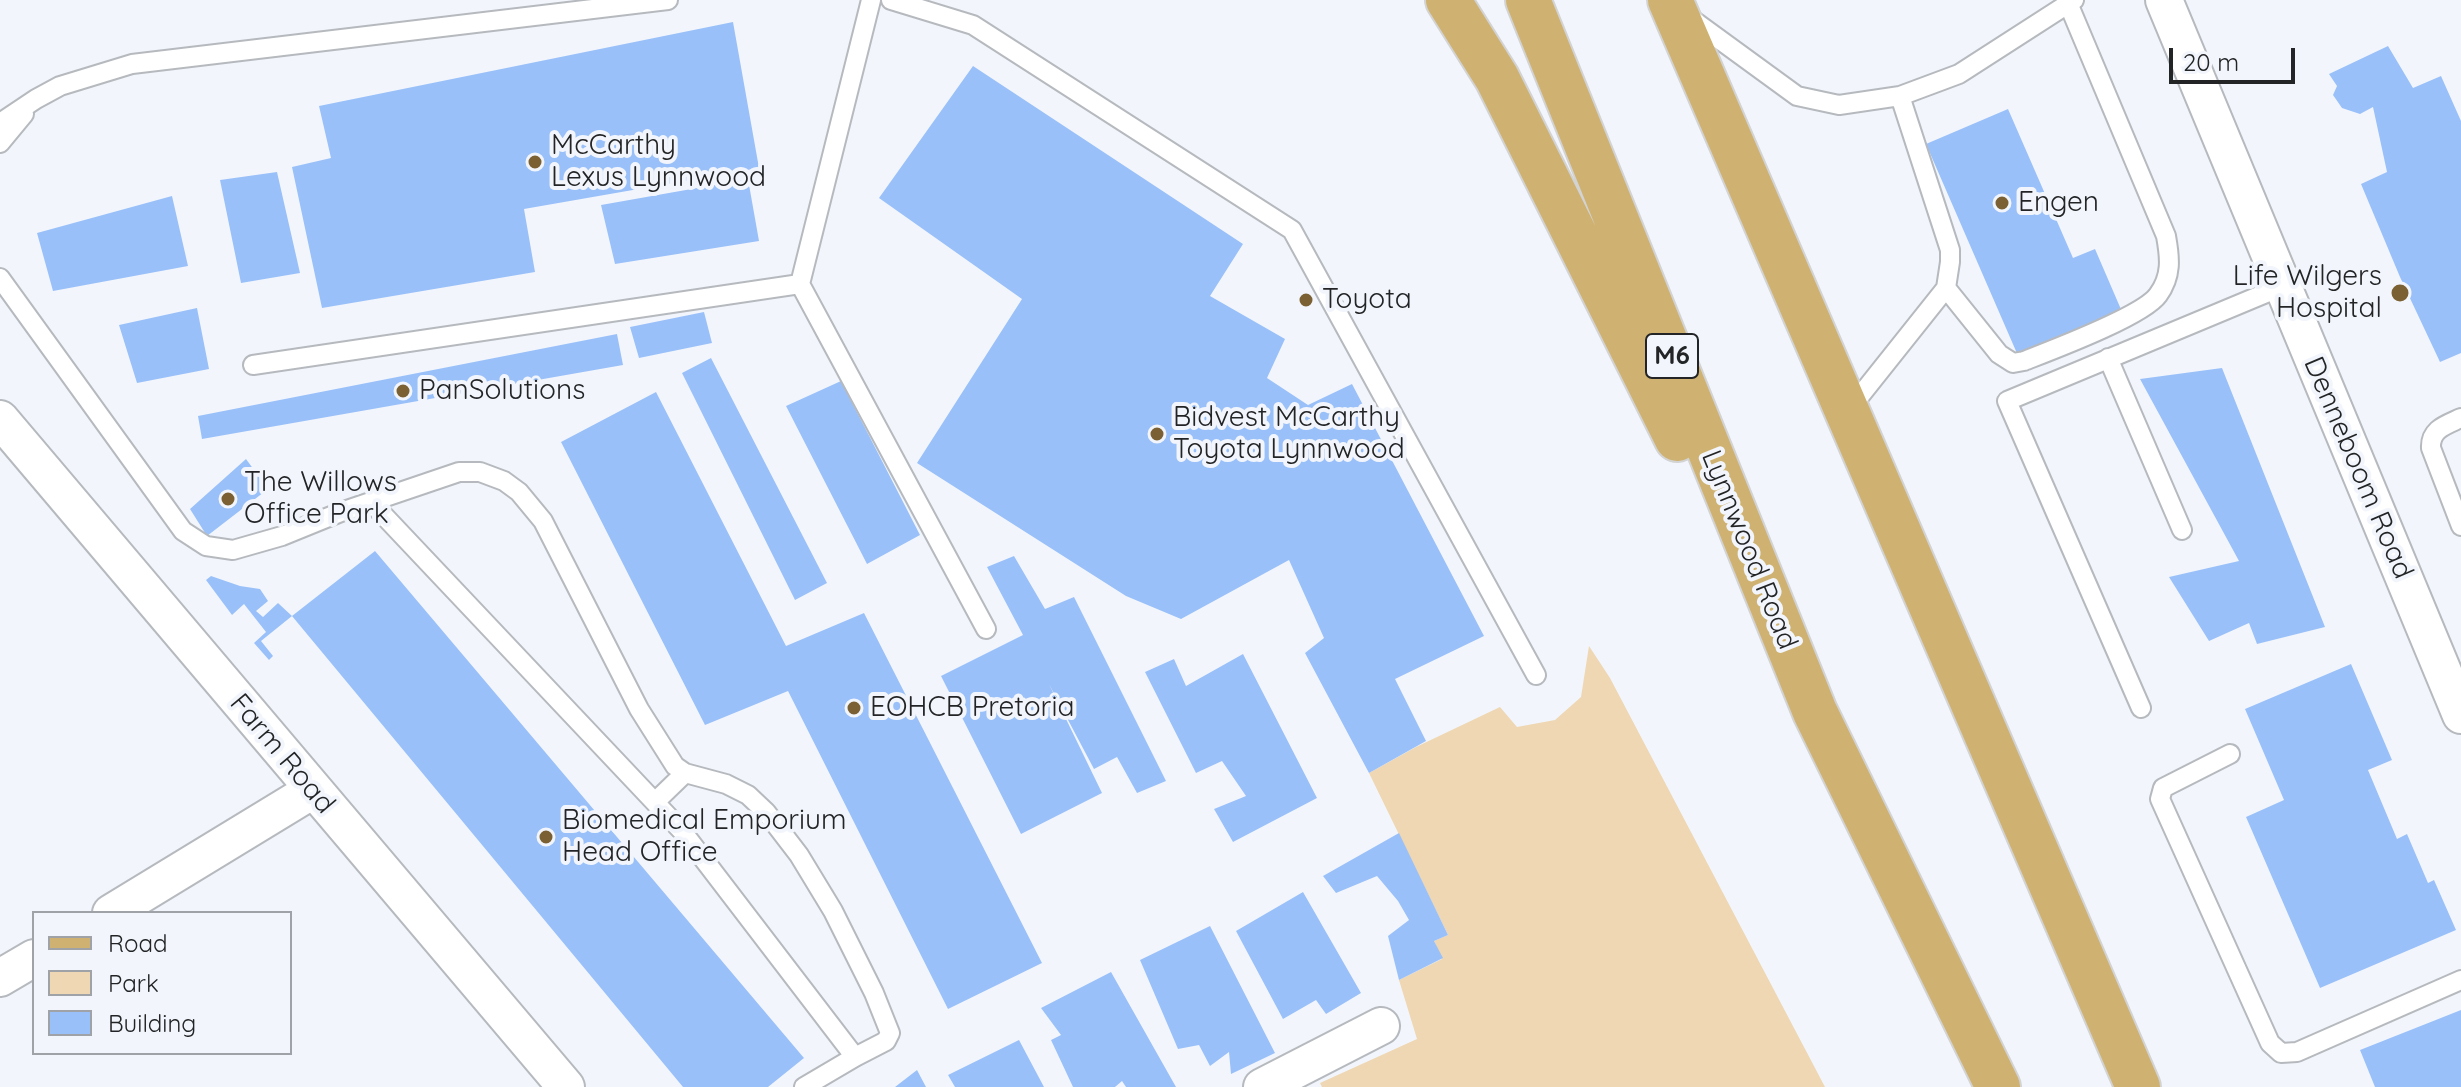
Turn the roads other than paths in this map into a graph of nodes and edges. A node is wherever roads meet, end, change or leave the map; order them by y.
1 (668, 0) edge
2 (871, 0) edge
3 (891, 0) edge
4 (1448, 0) edge
5 (1528, 0) edge
6 (2164, 0) edge
7 (2071, 1) edge
8 (1671, 3) edge
9 (1900, 96) junction
10 (36, 99) junction
11 (0, 123) edge
12 (0, 143) edge
13 (0, 278) edge
14 (800, 284) junction
15 (2283, 286) junction
16 (1946, 288) junction
17 (2108, 358) junction
18 (253, 365) dead end
19 (1846, 414) junction
20 (2461, 418) edge
21 (0, 419) edge
22 (371, 502) junction
23 (2461, 526) edge
24 (2182, 530) dead end
25 (986, 629) dead end
26 (1536, 675) dead end
27 (2141, 708) dead end
28 (2460, 710) edge
29 (1815, 712) junction
30 (2230, 754) dead end
31 (685, 773) junction
32 (313, 790) junction
33 (655, 802) junction
34 (114, 911) edge
35 (32, 959) edge
36 (0, 978) edge
37 (2461, 980) edge
38 (1381, 1026) dead end
39 (855, 1057) junction
40 (566, 1087) edge
41 (804, 1087) edge
42 (1262, 1087) edge
43 (1998, 1087) edge
44 (2138, 1087) edge

1 - 10 lane
2 - 14 lane
3 - 26 lane
4 - 29 main road
5 - 29 main road, Lynnwood Road / M6
6 - 15 street, Denneboom Road
7 - 9 lane
7 - 16 lane
8 - 9 lane
8 - 19 main road
9 - 16 lane
10 - 11 lane
10 - 12 lane
13 - 22 lane
14 - 18 lane
14 - 25 lane
15 - 17 lane
15 - 28 street, Denneboom Road
16 - 19 lane
17 - 24 lane
17 - 27 lane
19 - 44 main road
20 - 23 lane
21 - 32 street, Farm Road
22 - 31 lane
22 - 33 lane
29 - 43 main road, Lynnwood Road / M6
30 - 37 lane
31 - 33 lane
31 - 39 lane
32 - 34 street
32 - 40 street, Farm Road
33 - 39 lane
35 - 36 street
38 - 42 street
39 - 41 lane

